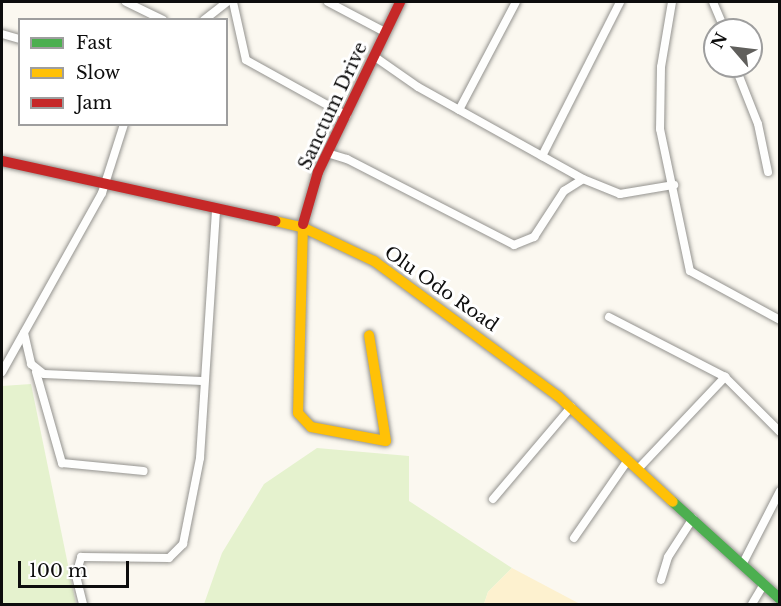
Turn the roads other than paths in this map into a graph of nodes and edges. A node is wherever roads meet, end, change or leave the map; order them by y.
1 (126, 2) edge
2 (227, 2) edge
3 (233, 2) edge
4 (328, 2) edge
5 (400, 2) edge
6 (516, 2) edge
7 (620, 2) edge
8 (672, 2) edge
9 (713, 2) edge
10 (159, 18) edge
11 (207, 18) edge
12 (720, 18) edge
13 (385, 32) junction
14 (2, 34) edge
15 (18, 38) edge
16 (375, 57) junction
17 (740, 78) edge
18 (459, 110) junction
19 (347, 116) junction
20 (123, 126) edge
21 (327, 153) junction
22 (542, 156) junction
23 (2, 164) edge
24 (768, 172) dead end
25 (584, 179) junction
26 (107, 183) junction
27 (674, 185) junction
28 (216, 209) junction
29 (303, 227) junction
30 (609, 317) dead end
31 (780, 320) edge
32 (24, 333) junction
33 (369, 335) dead end
34 (2, 372) edge
35 (36, 372) junction
36 (725, 377) junction
37 (202, 381) junction
38 (571, 408) junction
39 (780, 432) edge
40 (628, 460) junction
41 (638, 469) junction
42 (144, 471) dead end
43 (780, 491) edge
44 (493, 499) dead end
45 (693, 518) junction
46 (574, 538) dead end
47 (742, 565) junction
48 (661, 580) dead end
49 (764, 584) junction
50 (780, 599) edge
51 (83, 604) edge
52 (752, 604) edge

1 - 10 street
2 - 11 street
3 - 19 street
4 - 13 street
5 - 13 street, Sanctum Drive
6 - 18 street
7 - 22 street
8 - 27 street
9 - 12 street
13 - 16 street, Sanctum Drive
14 - 15 street
16 - 18 street
16 - 19 street, Sanctum Drive
17 - 24 street
18 - 22 street
19 - 21 street, Sanctum Drive
20 - 26 street
21 - 25 street
21 - 29 street, Sanctum Drive
22 - 25 street
23 - 26 street, Olu Odo Road
25 - 27 street
26 - 28 street, Olu Odo Road
26 - 32 street
27 - 31 street
28 - 29 street, Olu Odo Road
28 - 37 street
29 - 33 street, Sanctum Drive
29 - 38 street, Olu Odo Road
30 - 36 street
32 - 34 street
32 - 35 street
35 - 37 street
35 - 42 street
36 - 39 street
36 - 41 street
37 - 51 street
38 - 40 street, Olu Odo Road
38 - 44 street
40 - 41 street, Olu Odo Road
40 - 46 street
41 - 45 street, Olu Odo Road
43 - 47 street
45 - 47 street, Olu Odo Road
45 - 48 street
47 - 49 street, Olu Odo Road
49 - 50 street, Olu Odo Road
49 - 52 street

